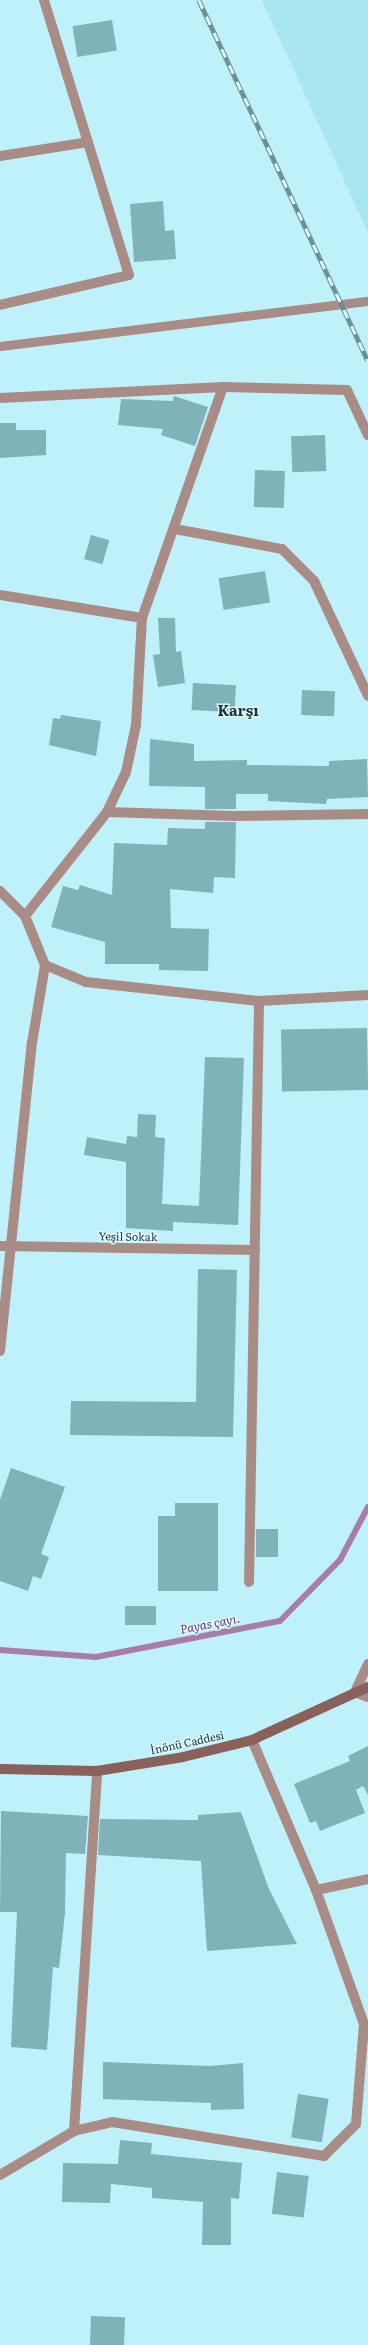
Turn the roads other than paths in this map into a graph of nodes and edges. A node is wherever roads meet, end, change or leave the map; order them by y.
1 (44, 0) edge
2 (88, 142) junction
3 (0, 156) edge
4 (368, 301) edge
5 (0, 305) edge
6 (0, 346) edge
7 (223, 387) junction
8 (0, 398) edge
9 (368, 435) edge
10 (175, 529) junction
11 (0, 595) edge
12 (142, 618) junction
13 (368, 696) edge
14 (106, 812) junction
15 (368, 814) edge
16 (0, 891) edge
17 (25, 916) junction
18 (45, 965) junction
19 (368, 995) edge
20 (259, 1001) junction
21 (0, 1246) edge
22 (12, 1246) junction
23 (255, 1250) junction
24 (0, 1351) edge
25 (249, 1582) dead end
26 (368, 1664) edge
27 (368, 1687) edge
28 (355, 1692) junction
29 (368, 1697) edge
30 (252, 1740) junction
31 (0, 1769) edge
32 (97, 1771) junction
33 (368, 1879) edge
34 (316, 1890) junction
35 (366, 2024) edge
36 (74, 2131) junction
37 (0, 2175) edge

1 - 2 street
2 - 3 street
2 - 5 street
4 - 6 lane
7 - 8 street
7 - 9 street
7 - 10 street
10 - 12 street
10 - 13 street
11 - 12 street
12 - 14 street
14 - 15 street
14 - 17 street
16 - 17 street
17 - 18 street
18 - 20 street
18 - 22 street
19 - 20 street
20 - 23 street
21 - 22 street, Yeşil Sokak
22 - 23 street, Yeşil Sokak
22 - 24 street
23 - 25 street
26 - 28 street
27 - 28 main road, İnönü Caddesi
28 - 29 street
28 - 30 main road, İnönü Caddesi
30 - 32 main road, İnönü Caddesi
30 - 34 street
31 - 32 main road, İnönü Caddesi
32 - 36 street
33 - 34 street
34 - 35 street
35 - 36 street
36 - 37 street

